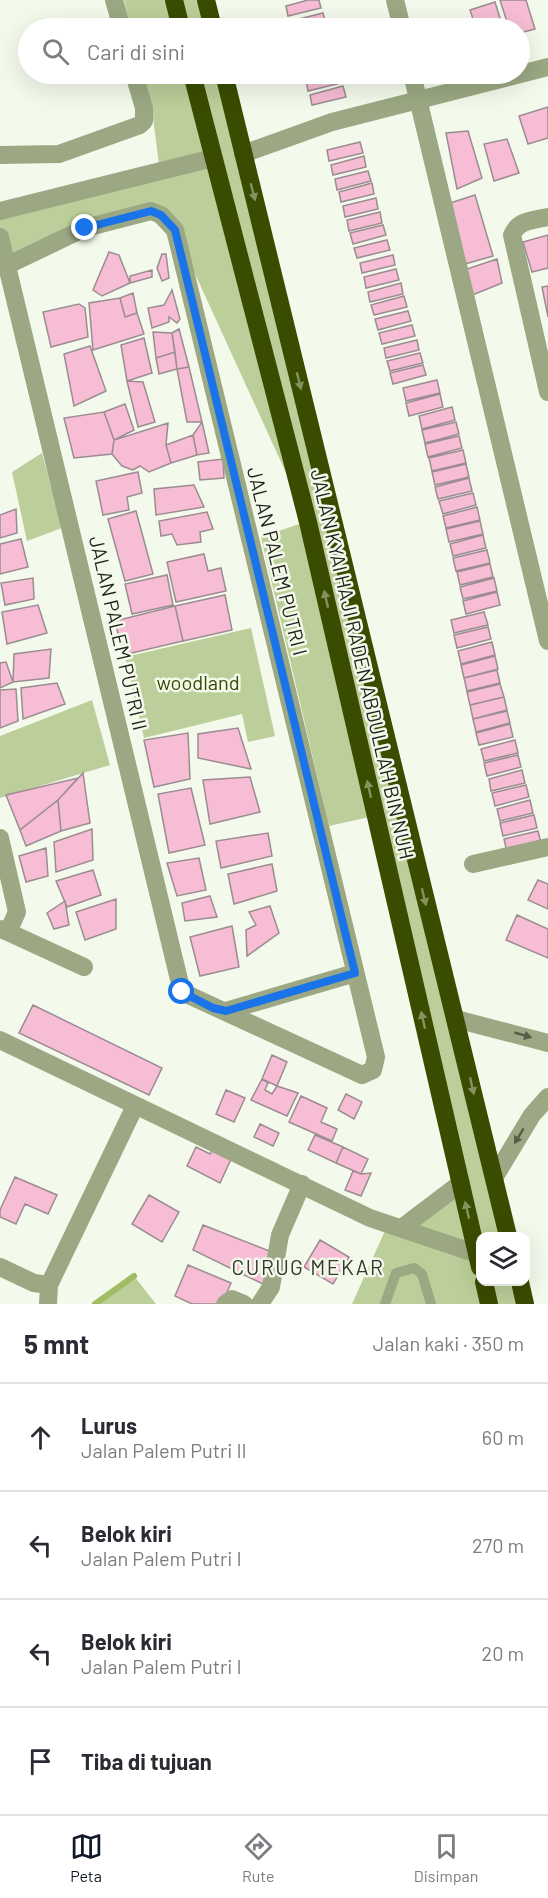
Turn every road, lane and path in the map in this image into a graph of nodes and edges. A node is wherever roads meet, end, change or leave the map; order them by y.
1 (114, 0) edge
2 (174, 0) edge
3 (206, 0) edge
4 (395, 0) edge
5 (119, 18) edge
6 (178, 18) edge
7 (210, 18) edge
8 (400, 18) edge
9 (548, 67) edge
10 (530, 72) edge
11 (137, 84) edge
12 (194, 84) edge
13 (226, 84) edge
14 (414, 84) edge
15 (483, 84) edge
16 (418, 101) junction
17 (243, 154) junction
18 (0, 155) edge
19 (213, 158) junction
20 (0, 211) edge
21 (548, 217) edge
22 (0, 237) edge
23 (8, 265) junction
24 (548, 392) edge
25 (548, 641) edge
26 (402, 811) junction
27 (375, 816) junction
28 (0, 838) edge
29 (548, 847) edge
30 (473, 864) dead end
31 (4, 930) edge
32 (84, 967) dead end
33 (355, 973) junction
34 (226, 1011) junction
35 (456, 1019) junction
36 (0, 1040) edge
37 (548, 1043) edge
38 (362, 1075) joint
39 (548, 1097) edge
40 (135, 1106) junction
41 (494, 1178) junction
42 (461, 1183) junction
43 (302, 1184) junction
44 (403, 1227) junction
45 (507, 1232) edge
46 (476, 1248) edge
47 (476, 1260) edge
48 (0, 1267) edge
49 (49, 1286) junction
50 (485, 1286) edge
51 (520, 1286) edge
52 (48, 1304) edge
53 (225, 1304) edge
54 (244, 1304) edge
55 (260, 1304) edge
56 (385, 1304) edge
57 (431, 1304) edge
58 (489, 1304) edge
59 (525, 1304) edge

1 - 5 street
2 - 6 highway
3 - 7 highway
4 - 8 street
9 - 10 street
11 - 18 street
12 - 19 highway, JALAN KYAI HAJI RADEN ABDULLAH BIN NUH
13 - 17 highway, JALAN KYAI HAJI RADEN ABDULLAH BIN NUH
14 - 16 street
15 - 16 street
16 - 17 street
16 - 25 street
17 -> 26 highway, JALAN KYAI HAJI RADEN ABDULLAH BIN NUH
19 - 20 street
27 -> 19 highway, JALAN KYAI HAJI RADEN ABDULLAH BIN NUH
21 - 24 street
22 - 23 street, JALAN PALEM PUTRI II
23 - 33 street, JALAN PALEM PUTRI I
23 - 34 street, JALAN PALEM PUTRI II
26 - 27 highway
26 -> 35 highway, JALAN KYAI HAJI RADEN ABDULLAH BIN NUH
42 -> 27 highway, JALAN KYAI HAJI RADEN ABDULLAH BIN NUH
28 - 31 street
29 - 30 street
31 - 32 street
33 - 34 street
33 - 38 street, JALAN PALEM PUTRI I
34 - 38 street, JALAN PALEM PUTRI II
35 -> 37 street
35 -> 41 highway, JALAN KYAI HAJI RADEN ABDULLAH BIN NUH
36 - 40 street
39 -> 41 street
40 - 43 street
40 - 49 street
41 - 45 highway, JALAN KYAI HAJI RADEN ABDULLAH BIN NUH
42 - 44 street
46 -> 42 highway, JALAN KYAI HAJI RADEN ABDULLAH BIN NUH
43 - 44 street
43 - 55 street
44 - 47 street
48 - 49 street
49 - 52 street
50 - 58 highway
51 - 59 highway
53 - 54 street
56 - 57 lane

